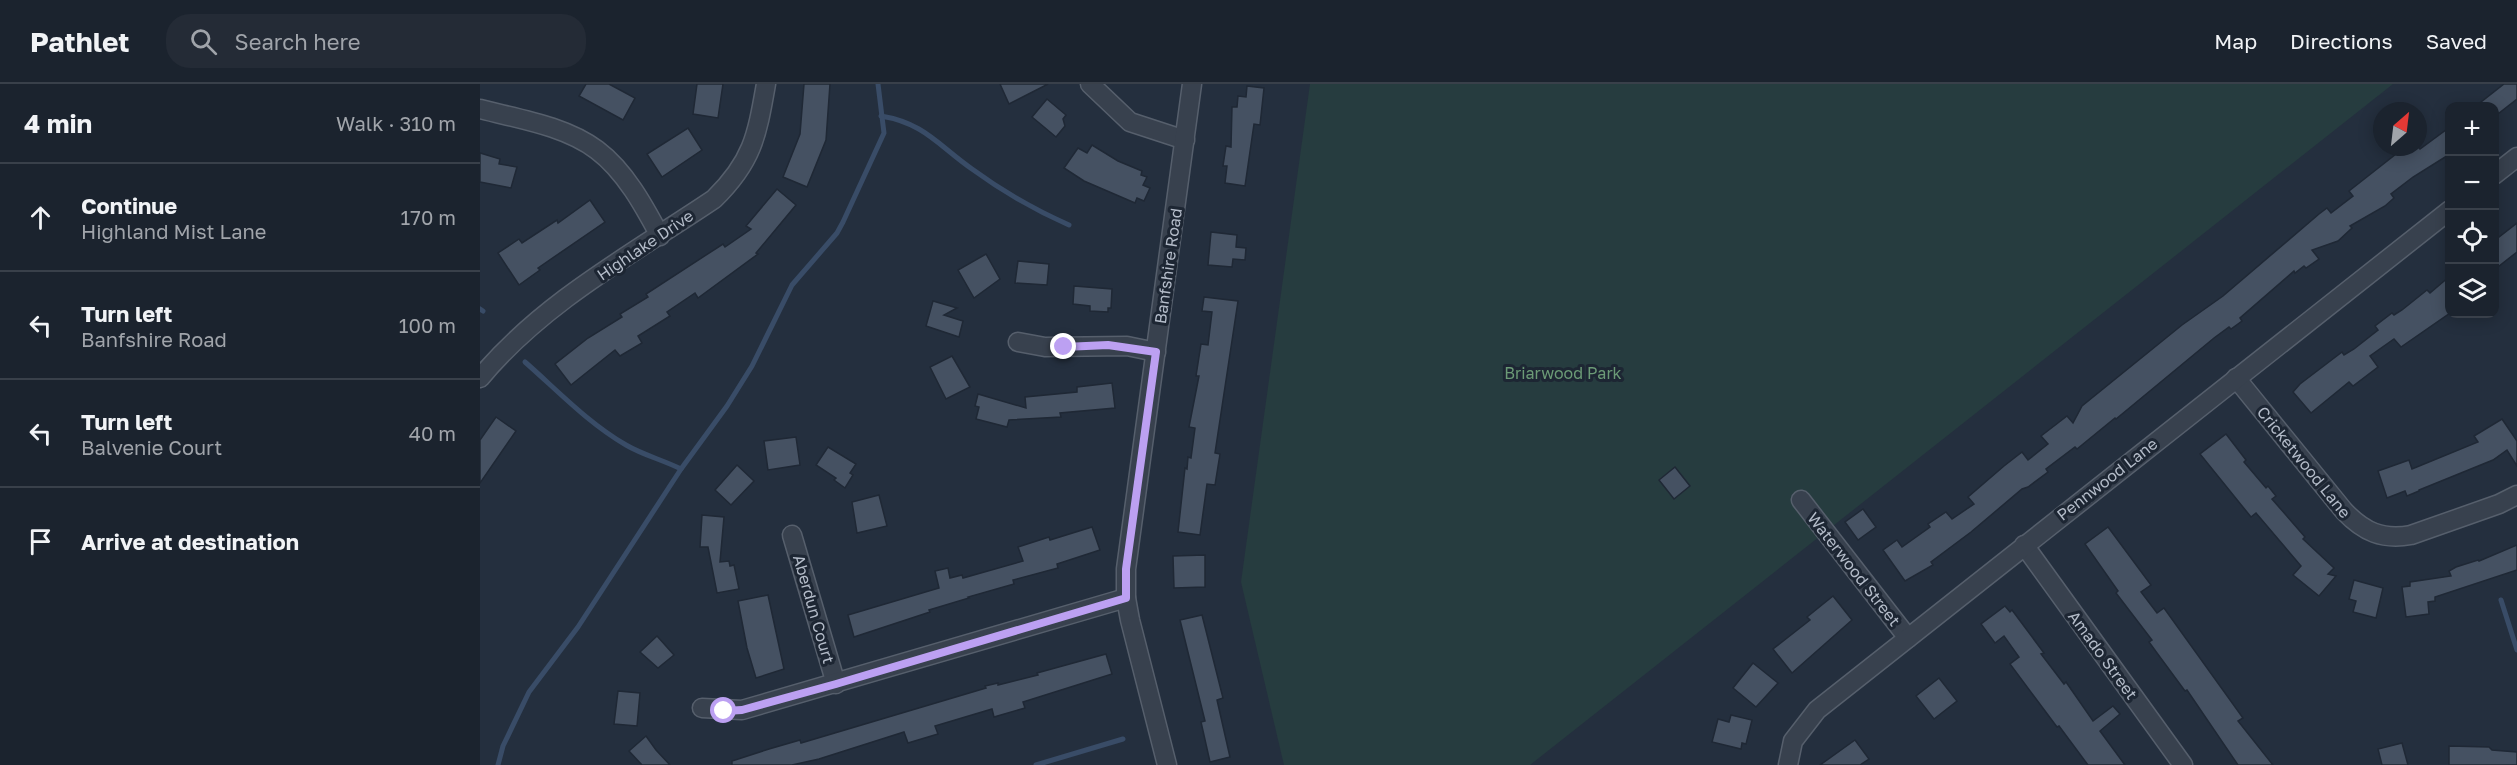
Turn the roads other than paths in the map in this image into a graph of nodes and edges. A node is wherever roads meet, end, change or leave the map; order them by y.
1 (766, 84) edge
2 (1090, 84) edge
3 (1192, 84) edge
4 (480, 109) edge
5 (1185, 140) junction
6 (2517, 157) edge
7 (2499, 171) edge
8 (2445, 214) edge
9 (660, 236) junction
10 (1018, 342) dead end
11 (1156, 352) junction
12 (480, 378) edge
13 (2236, 378) junction
14 (2517, 495) edge
15 (1800, 500) dead end
16 (792, 535) dead end
17 (2024, 545) junction
18 (1126, 598) junction
19 (1908, 638) junction
20 (836, 684) junction
21 (702, 708) dead end
22 (1167, 765) edge
23 (1788, 765) edge
24 (2183, 765) edge

1 - 9 street, Highlake Drive
2 - 5 street
3 - 5 street, Banfshire Road
4 - 9 street
5 - 11 street, Banfshire Road
6 - 7 street
8 - 13 street, Pennwood Lane
9 - 12 street, Highlake Drive
10 - 11 street
11 - 18 street, Banfshire Road
13 - 14 street, Cricketwood Lane
13 - 17 street, Pennwood Lane
15 - 19 street, Waterwood Street
16 - 20 street, Aberdun Court
17 - 19 street, Pennwood Lane
17 - 24 street, Amado Street
18 - 20 street
18 - 22 street, Banfshire Road
19 - 23 street, Pennwood Lane
20 - 21 street

